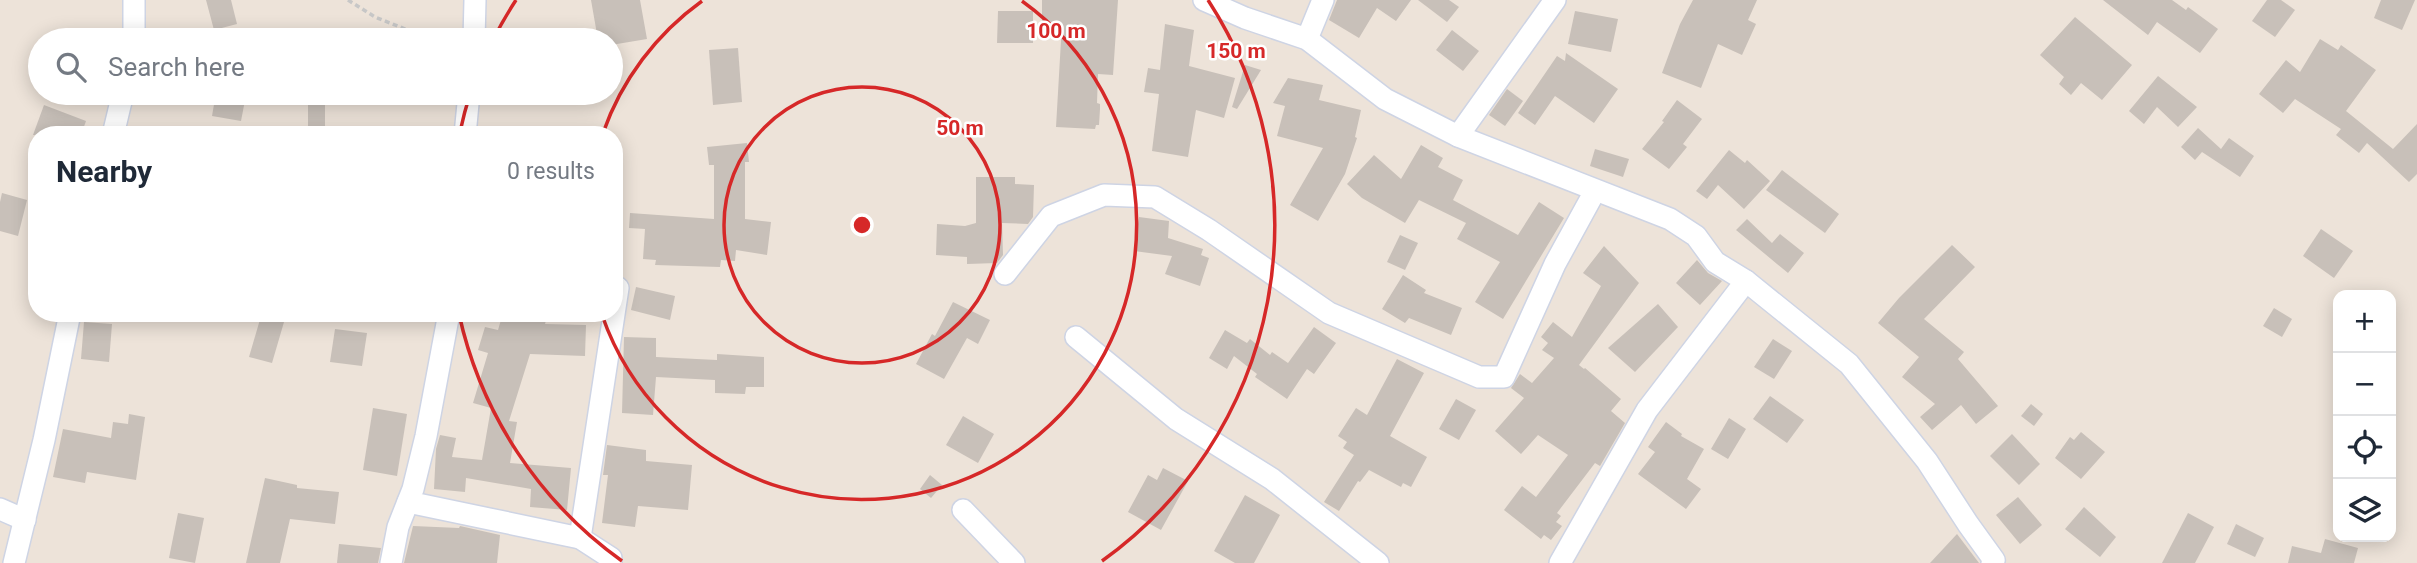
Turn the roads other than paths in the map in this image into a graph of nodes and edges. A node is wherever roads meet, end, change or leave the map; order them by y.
1 (134, 0) edge
2 (475, 0) edge
3 (1204, 0) edge
4 (1323, 0) edge
5 (1555, 0) edge
6 (134, 28) edge
7 (474, 28) edge
8 (1307, 38) junction
9 (120, 105) edge
10 (468, 105) edge
11 (115, 126) edge
12 (466, 126) edge
13 (1458, 136) junction
14 (1595, 191) junction
15 (1005, 274) dead end
16 (1746, 281) junction
17 (67, 322) edge
18 (447, 322) edge
19 (613, 322) edge
20 (1076, 337) dead end
21 (408, 502) junction
22 (0, 509) edge
23 (963, 510) dead end
24 (24, 520) junction
25 (580, 538) junction
26 (14, 563) edge
27 (391, 563) edge
28 (611, 563) edge
29 (1014, 563) edge
30 (1378, 563) edge
31 (1560, 563) edge
32 (1992, 563) edge

1 - 6 street
2 - 7 street
3 - 8 street
4 - 8 street
5 - 13 street
8 - 13 street
9 - 11 street
10 - 12 street
13 - 14 street
14 - 15 street
14 - 16 street
16 - 31 street
16 - 32 street
17 - 24 street
18 - 21 street
19 - 25 street
20 - 30 street
21 - 25 street
21 - 27 street
22 - 24 street
23 - 29 street
24 - 26 street
25 - 28 street

